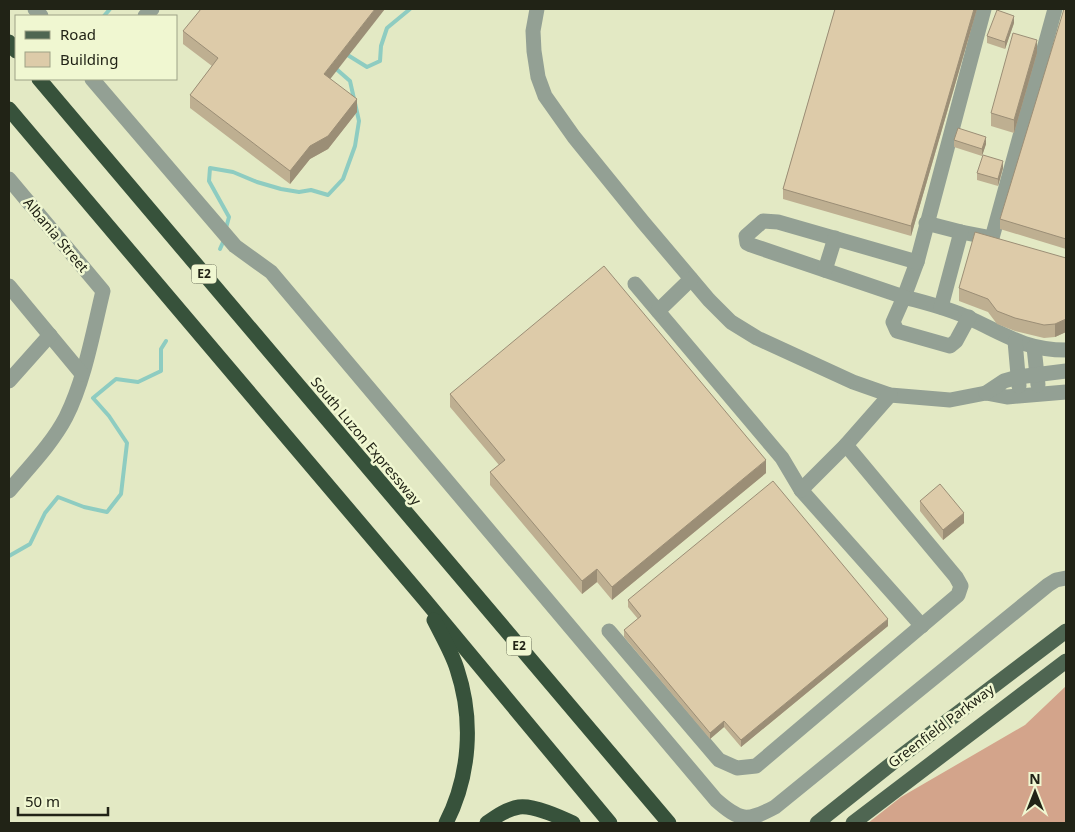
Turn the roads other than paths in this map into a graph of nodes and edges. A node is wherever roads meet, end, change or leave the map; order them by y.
1 (537, 9) edge
2 (984, 9) edge
3 (1055, 9) edge
4 (40, 80) edge
5 (93, 80) edge
6 (9, 109) edge
7 (9, 179) edge
8 (926, 223) junction
9 (961, 232) junction
10 (835, 238) junction
11 (917, 262) junction
12 (825, 270) junction
13 (691, 280) junction
14 (634, 284) dead end
15 (9, 286) edge
16 (904, 297) junction
17 (941, 307) junction
18 (658, 311) junction
19 (968, 318) junction
20 (50, 335) junction
21 (1014, 341) junction
22 (1034, 347) junction
23 (1066, 350) edge
24 (1066, 371) edge
25 (82, 374) junction
26 (1036, 375) junction
27 (1018, 377) junction
28 (9, 381) edge
29 (1066, 392) edge
30 (986, 393) junction
31 (890, 395) junction
32 (1040, 395) junction
33 (1020, 396) junction
34 (846, 445) junction
35 (801, 490) junction
36 (9, 491) edge
37 (1066, 578) edge
38 (424, 598) junction
39 (922, 626) junction
40 (609, 631) dead end
41 (1066, 631) edge
42 (1066, 661) edge
43 (446, 823) edge
44 (487, 823) edge
45 (573, 823) edge
46 (610, 823) edge
47 (669, 823) edge
48 (817, 823) edge
49 (853, 823) edge

1 - 13 street
2 - 8 street
3 - 9 street
4 - 47 highway, South Luzon Expressway / E2
5 - 37 street
6 - 38 highway
7 - 25 street, Albania Street
8 - 9 street
8 - 11 street
9 - 17 street
10 - 11 street
10 - 12 street
10 - 12 street
11 - 16 street
12 - 16 street
13 - 18 street
13 - 31 street
14 - 18 street
15 - 20 street
16 - 17 street
16 - 19 street
17 - 19 street
18 - 35 street
19 - 21 street
20 - 25 street
20 - 28 street
21 - 22 street
21 - 27 street
22 - 23 street
22 - 26 street
24 - 26 street
25 - 36 street
26 - 27 street
26 - 32 street
27 - 30 street
27 - 33 street
29 - 32 street
30 - 31 street
30 - 33 street
31 - 34 street
32 - 33 street
34 - 35 street
34 - 39 street
35 - 39 street
38 - 43 highway
38 - 46 highway
39 - 40 street
41 - 48 main road, Greenfield Parkway
42 - 49 main road, Greenfield Parkway
44 - 45 highway

